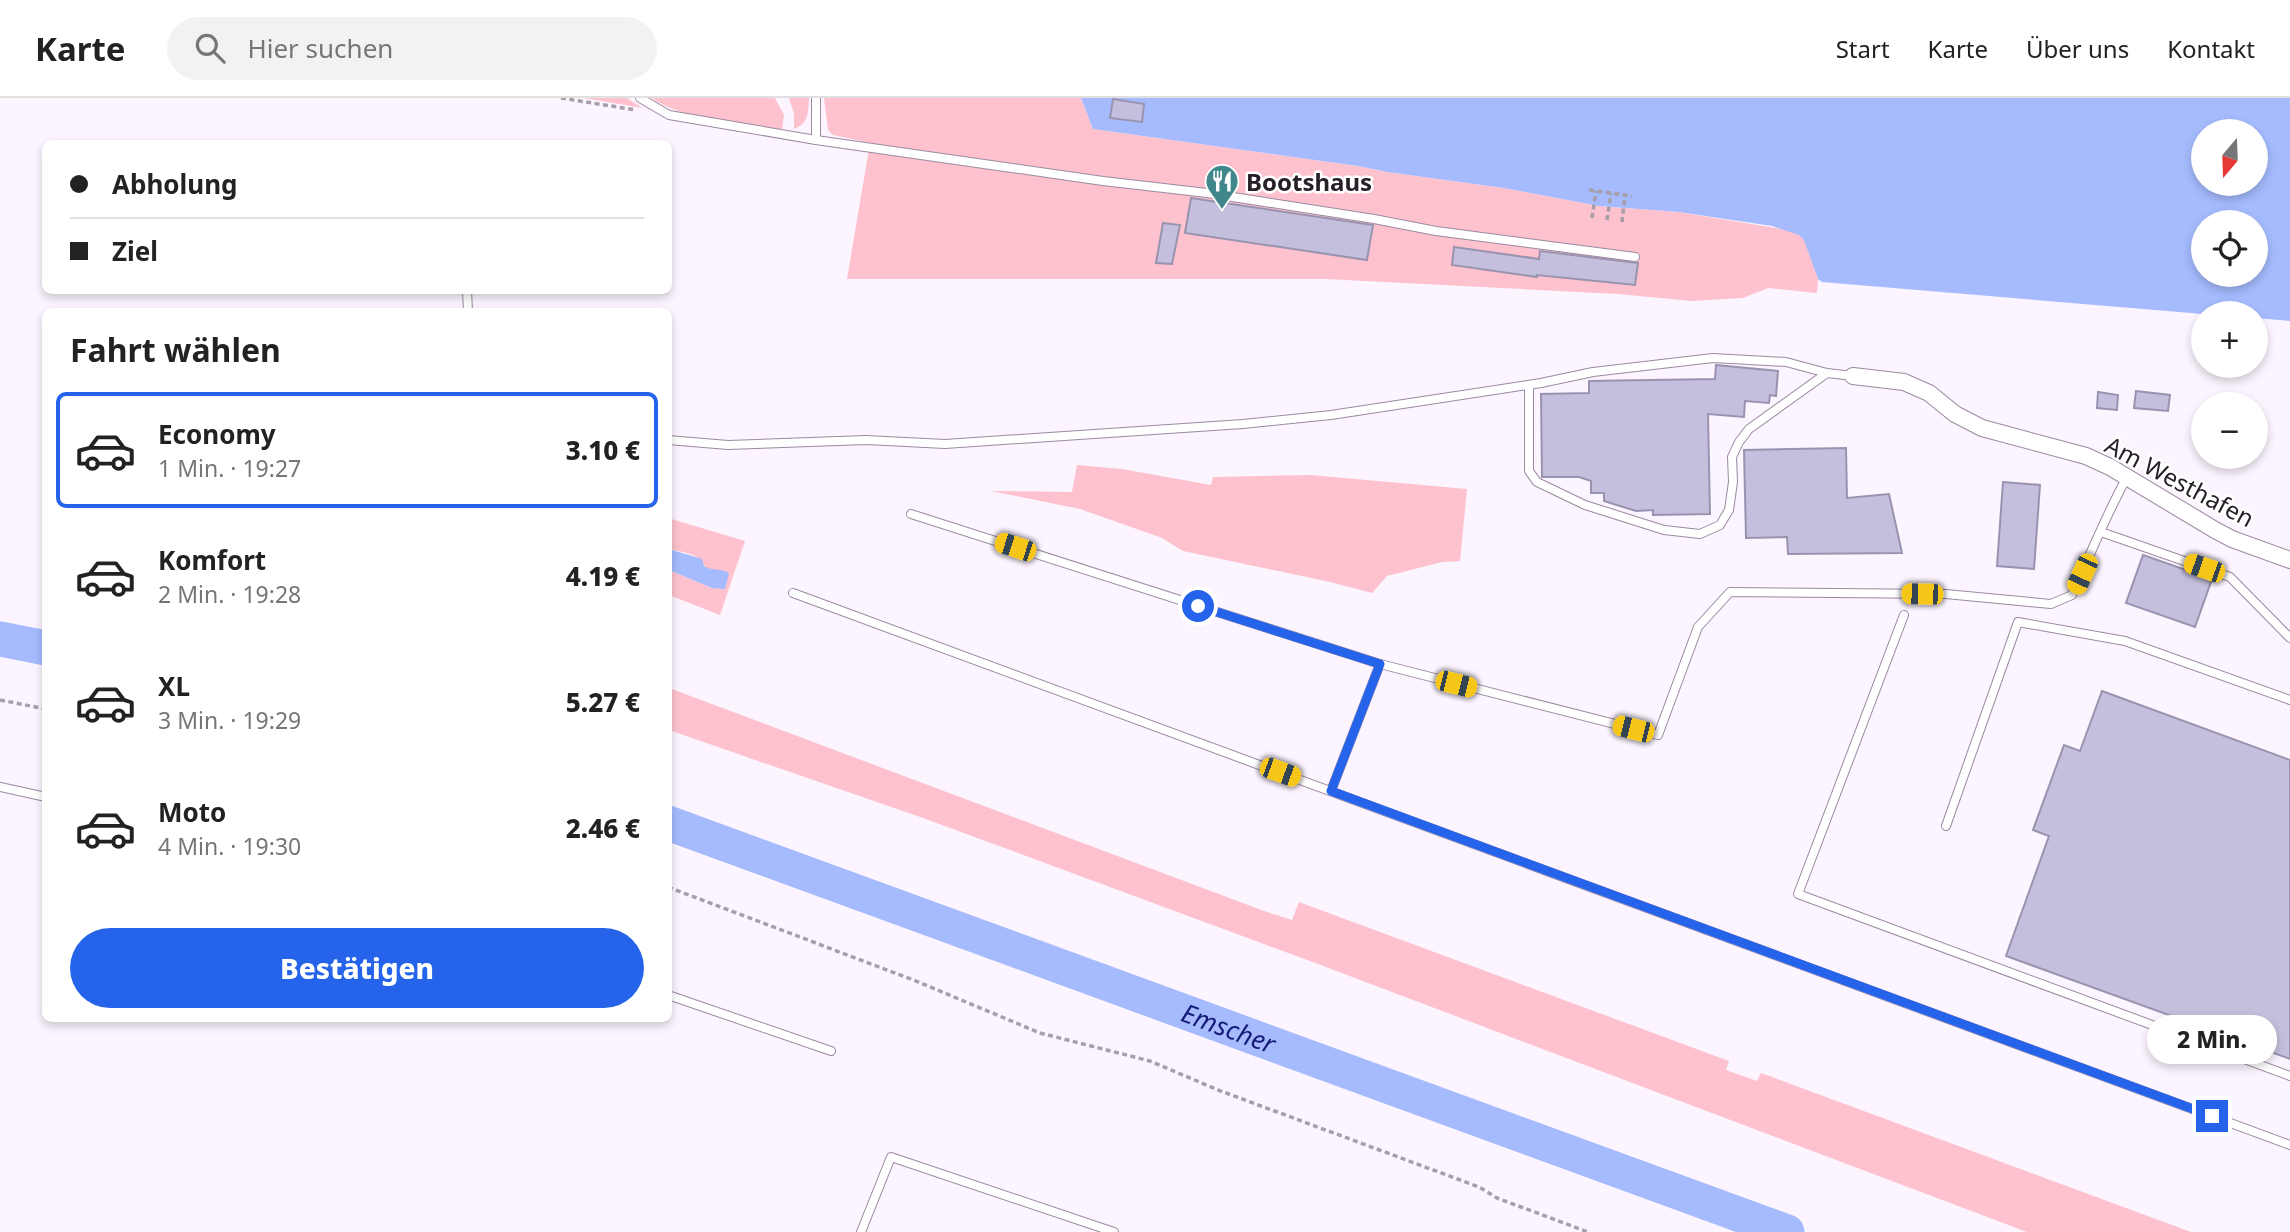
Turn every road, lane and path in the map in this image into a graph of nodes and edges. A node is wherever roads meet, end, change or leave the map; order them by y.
1 (561, 98) edge
2 (640, 98) edge
3 (816, 98) edge
4 (659, 111) junction
5 (816, 140) junction
6 (1589, 190) dead end
7 (1596, 191) junction
8 (1611, 193) junction
9 (1625, 195) junction
10 (1632, 196) dead end
11 (1592, 218) dead end
12 (1607, 220) dead end
13 (1622, 222) dead end
14 (1635, 257) dead end
15 (1827, 373) junction
16 (1853, 376) joint
17 (1529, 385) junction
18 (672, 440) edge
19 (2127, 477) junction
20 (911, 514) dead end
21 (2101, 532) junction
22 (2290, 560) edge
23 (793, 593) dead end
24 (1904, 615) dead end
25 (2290, 638) edge
26 (1380, 664) junction
27 (0, 700) edge
28 (2290, 700) edge
29 (42, 708) edge
30 (0, 787) edge
31 (1331, 791) junction
32 (42, 796) edge
33 (1946, 825) dead end
34 (672, 889) edge
35 (672, 996) edge
36 (831, 1051) dead end
37 (2290, 1076) edge
38 (2290, 1145) edge
39 (861, 1232) edge
40 (1114, 1232) edge
41 (1588, 1232) edge

1 - 4 path
2 - 4 lane
3 - 5 lane
4 - 5 lane
5 - 14 lane
6 - 7 path
7 - 8 path
7 - 11 path
8 - 9 path
8 - 12 path
9 - 10 path
9 - 13 path
15 - 16 lane
15 - 17 lane
15 - 17 lane
16 - 19 street, Am Westhafen
17 - 18 lane
19 - 21 lane
19 - 22 street, Am Westhafen
20 - 26 lane
21 - 25 lane
21 - 26 lane
23 - 31 lane
24 - 37 lane
26 - 31 lane
27 - 29 path
28 - 33 lane
30 - 32 lane
31 - 38 lane
34 - 41 path
35 - 36 lane
39 - 40 lane

